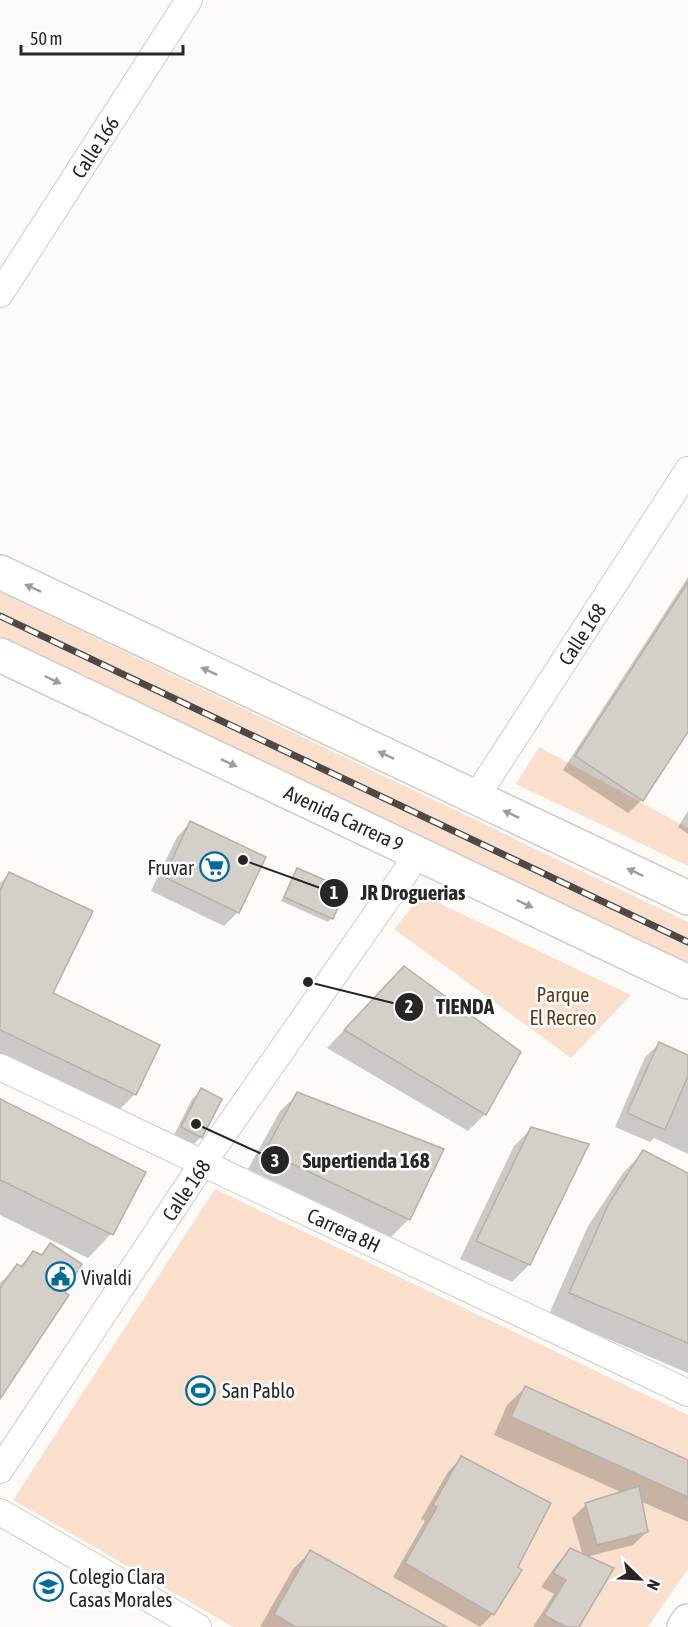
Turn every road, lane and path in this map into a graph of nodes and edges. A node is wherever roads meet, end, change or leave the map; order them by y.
1 (189, 0) edge
2 (0, 294) edge
3 (688, 470) edge
4 (0, 572) edge
5 (0, 655) edge
6 (476, 797) junction
7 (417, 853) junction
8 (688, 898) edge
9 (688, 982) edge
10 (0, 1067) edge
11 (203, 1163) junction
12 (688, 1393) edge
13 (0, 1470) edge
14 (0, 1512) edge
15 (688, 1621) edge
16 (198, 1627) edge
17 (684, 1627) edge

1 - 2 street, Calle 166
3 - 6 street, Calle 168
6 -> 4 main road
5 -> 7 main road, Avenida Carrera 9
8 -> 6 main road
7 -> 9 main road, Avenida Carrera 9
7 - 11 street, Calle 168
10 - 11 street, Carrera 8H
11 - 12 street, Carrera 8H
11 - 13 street, Calle 168
14 - 16 street
15 - 17 main road

